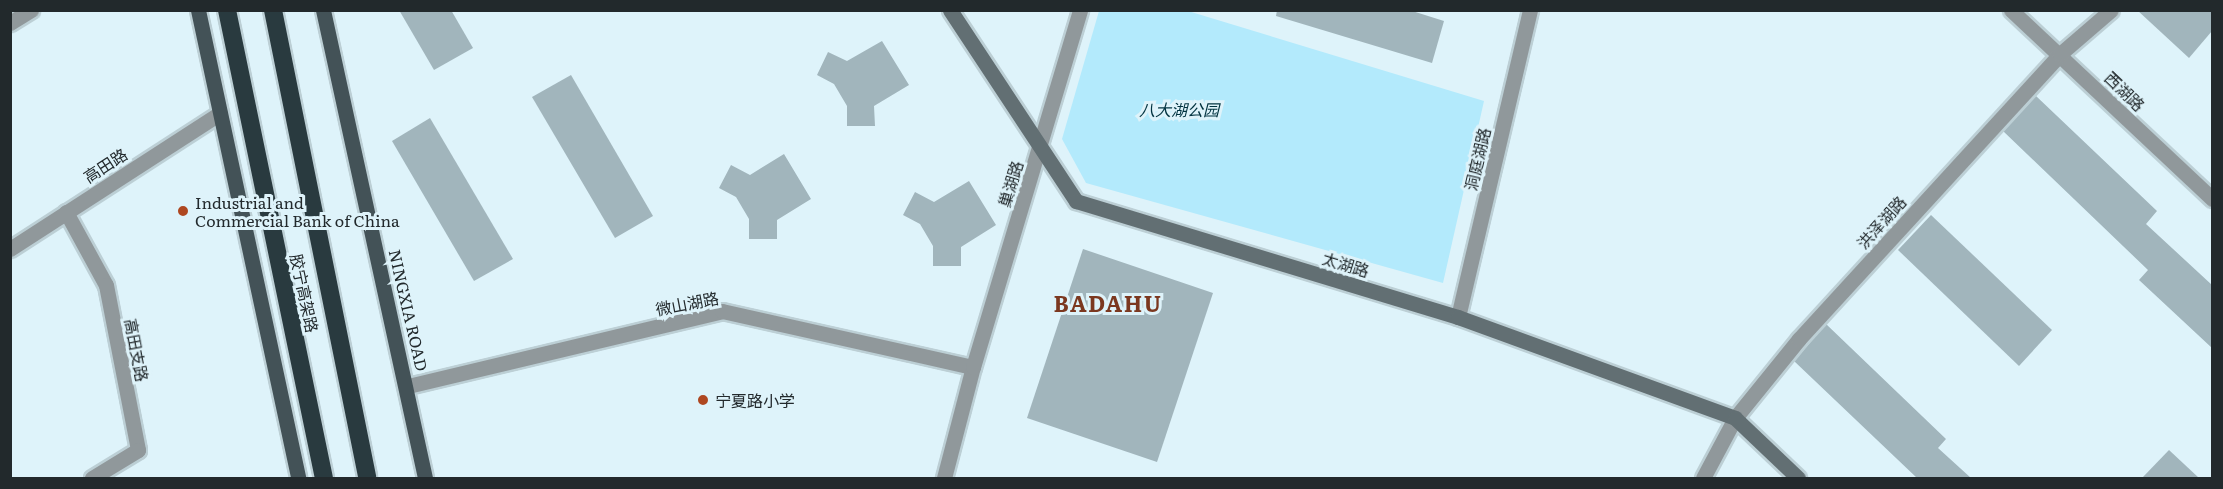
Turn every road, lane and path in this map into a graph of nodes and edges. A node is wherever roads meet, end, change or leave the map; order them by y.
1 (31, 10) edge
2 (198, 10) edge
3 (227, 10) edge
4 (273, 10) edge
5 (323, 10) edge
6 (950, 10) edge
7 (1080, 10) edge
8 (1530, 10) edge
9 (2011, 10) edge
10 (2111, 10) edge
11 (10, 23) edge
12 (2060, 54) junction
13 (220, 113) junction
14 (1040, 147) junction
15 (2212, 199) edge
16 (66, 212) junction
17 (10, 249) edge
18 (1458, 317) junction
19 (973, 367) junction
20 (408, 386) junction
21 (1735, 418) junction
22 (92, 478) edge
23 (298, 478) edge
24 (324, 478) edge
25 (367, 478) edge
26 (425, 478) edge
27 (944, 478) edge
28 (1703, 478) edge
29 (1798, 478) edge

1 - 11 street
2 - 13 main road
3 - 24 highway, 胶宁高架路
4 - 25 highway, 胶宁高架路
5 - 20 main road, NINGXIA ROAD
6 - 14 street, 太湖路
7 - 14 street, 巢湖路
8 - 18 street, 洞庭湖路
9 - 12 street, 西湖路
10 - 12 street, 洪泽湖路
12 - 15 street, 西湖路
12 - 21 street, 洪泽湖路
13 - 16 street, 高田路
13 - 23 main road
14 - 18 street, 太湖路
14 - 19 street, 巢湖路
16 - 17 street, 高田路
16 - 22 street, 高田支路
18 - 21 street, 太湖路
19 - 20 street, 微山湖路
19 - 27 street, 巢湖路
20 - 26 main road, NINGXIA ROAD
21 - 28 street, 洪泽湖路
21 - 29 street, 太湖路

